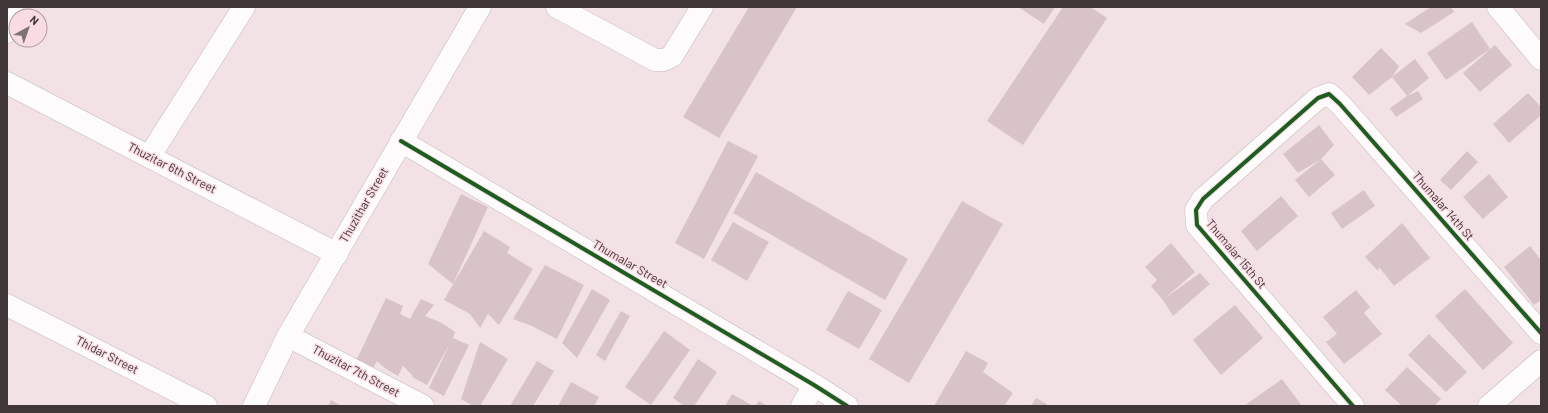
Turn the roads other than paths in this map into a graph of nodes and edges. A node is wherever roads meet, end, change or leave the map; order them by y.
1 (244, 7) edge
2 (480, 7) edge
3 (557, 7) edge
4 (702, 7) edge
5 (1498, 7) edge
6 (1541, 59) edge
7 (7, 83) edge
8 (1329, 94) joint
9 (401, 141) junction
10 (149, 157) junction
11 (336, 254) junction
12 (7, 305) edge
13 (1541, 333) edge
14 (288, 336) junction
15 (1541, 361) edge
16 (814, 385) junction
17 (1492, 405) edge
18 (206, 406) edge
19 (254, 406) edge
20 (423, 406) edge
21 (802, 406) edge
22 (847, 406) edge
23 (1353, 406) edge

1 - 10 street
2 - 9 street, Thuzithar Street
3 - 4 street
5 - 6 street
7 - 10 street, Thuzitar 6th Street
8 - 13 street, Thumalar 14th St
8 - 23 street, Thumalar 15th St
9 - 11 street, Thuzithar Street
9 - 16 street, Thumalar Street
10 - 11 street, Thuzitar 6th Street
11 - 14 street, Thuzithar Street
12 - 18 street, Thidar Street
14 - 19 street, Thuzithar Street
14 - 20 street, Thuzitar 7th Street
15 - 17 street
16 - 21 street
16 - 22 street, Thumalar Street

